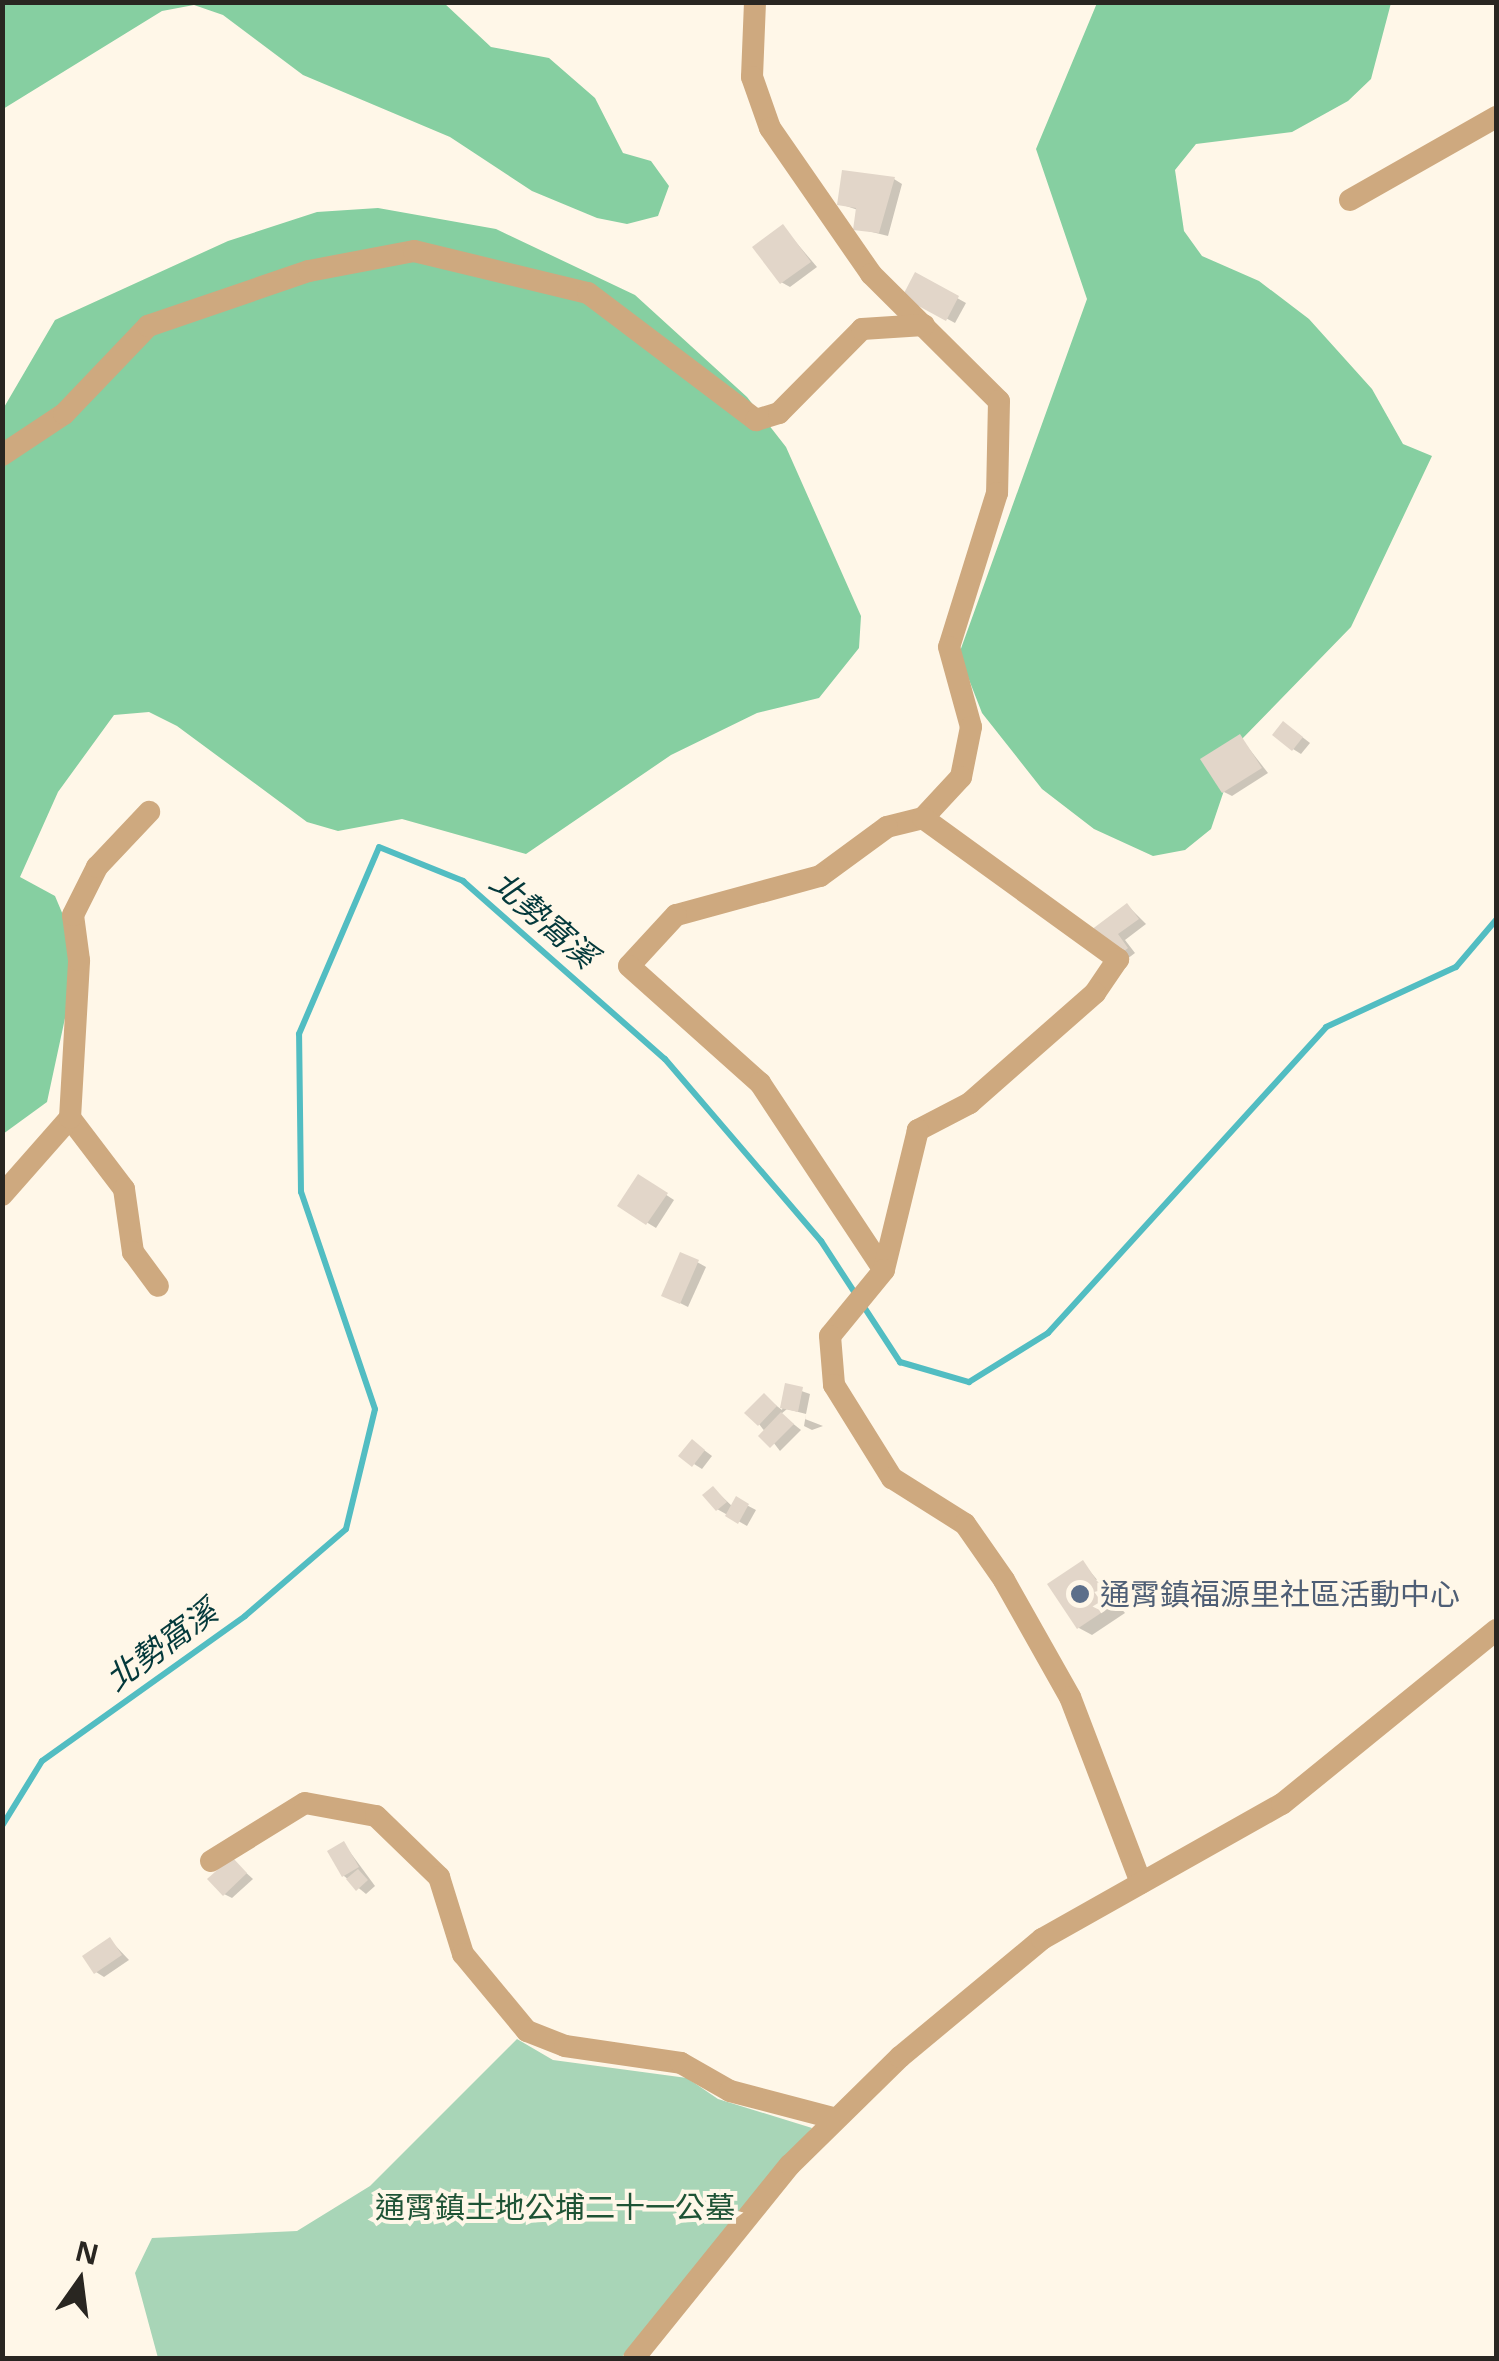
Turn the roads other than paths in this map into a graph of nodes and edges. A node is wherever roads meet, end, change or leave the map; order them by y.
1 (755, 2) edge
2 (1496, 117) edge
3 (1350, 200) dead end
4 (924, 325) junction
5 (2, 455) edge
6 (150, 812) dead end
7 (922, 818) junction
8 (70, 1118) junction
9 (2, 1195) edge
10 (884, 1270) junction
11 (158, 1286) dead end
12 (1496, 1630) edge
13 (212, 1861) dead end
14 (1140, 1883) junction
15 (833, 2118) junction
16 (634, 2358) edge

1 - 4 street
2 - 3 street
4 - 5 street
4 - 7 street
6 - 8 street
7 - 10 street
7 - 10 street
8 - 9 street
8 - 11 street
10 - 14 street
12 - 14 street
13 - 15 street
14 - 15 street
15 - 16 street

